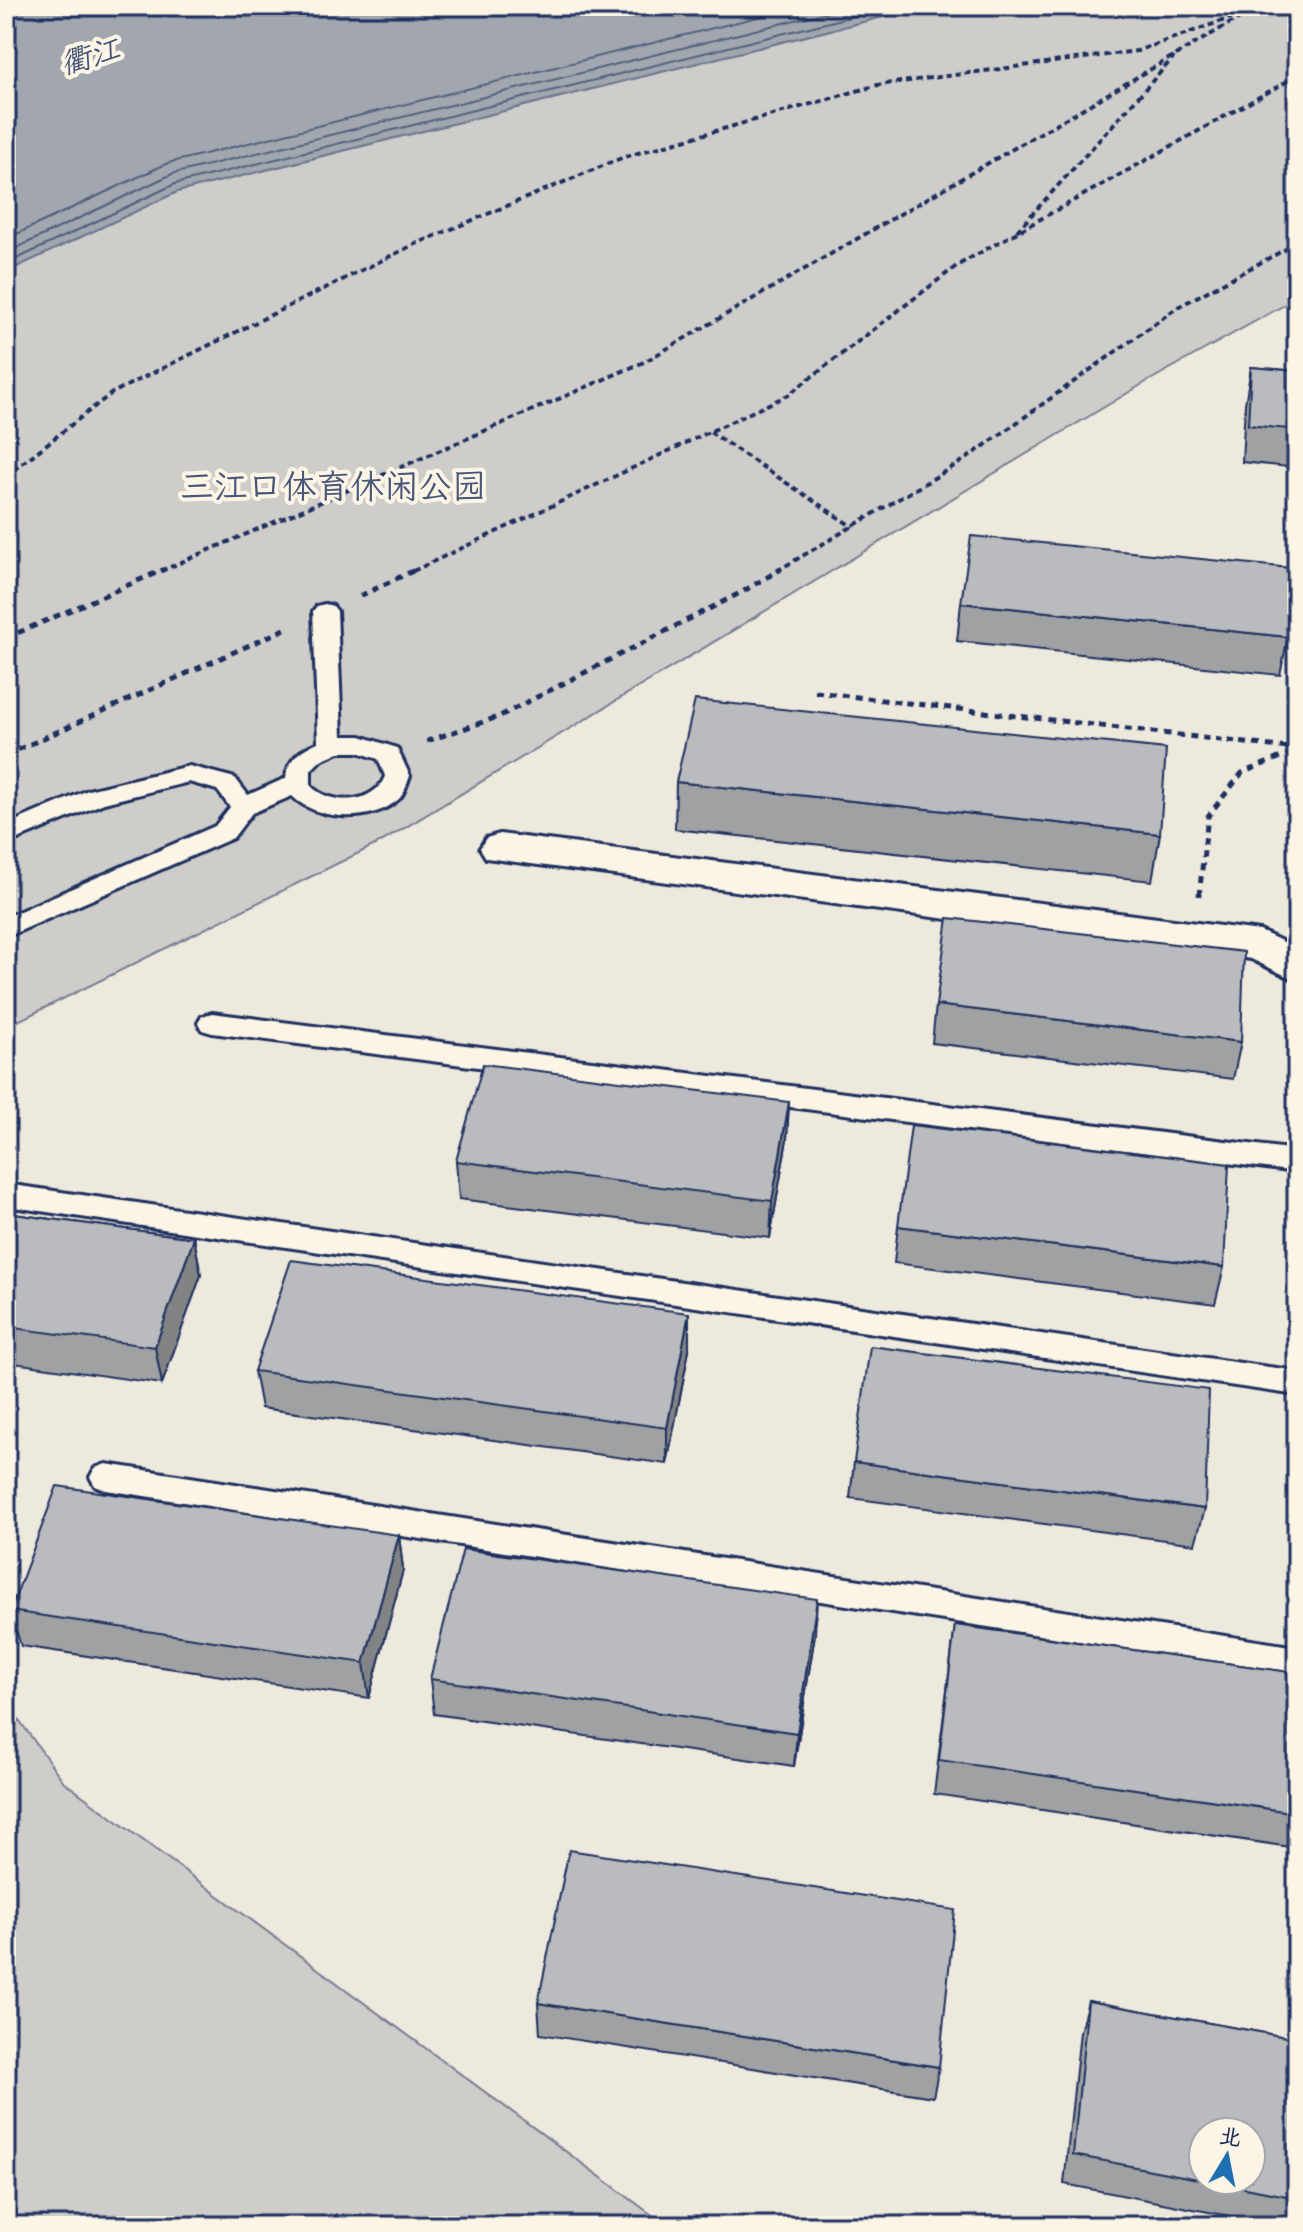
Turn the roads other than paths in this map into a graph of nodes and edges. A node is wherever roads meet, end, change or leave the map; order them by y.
1 (325, 611) road end
2 (330, 746) junction
3 (298, 783) junction
4 (243, 807) junction
5 (6, 835) edge
6 (500, 848) dead end
7 (6, 928) edge
8 (1297, 966) edge
9 (212, 1023) dead end
10 (1297, 1161) edge
11 (6, 1195) edge
12 (1297, 1383) edge
13 (106, 1477) dead end
14 (1297, 1661) edge

1 - 2 lane
2 - 3 lane
2 - 3 lane
3 - 4 lane
4 - 5 lane
4 - 7 lane
6 - 8 street
9 - 10 lane
11 - 12 lane
13 - 14 lane

